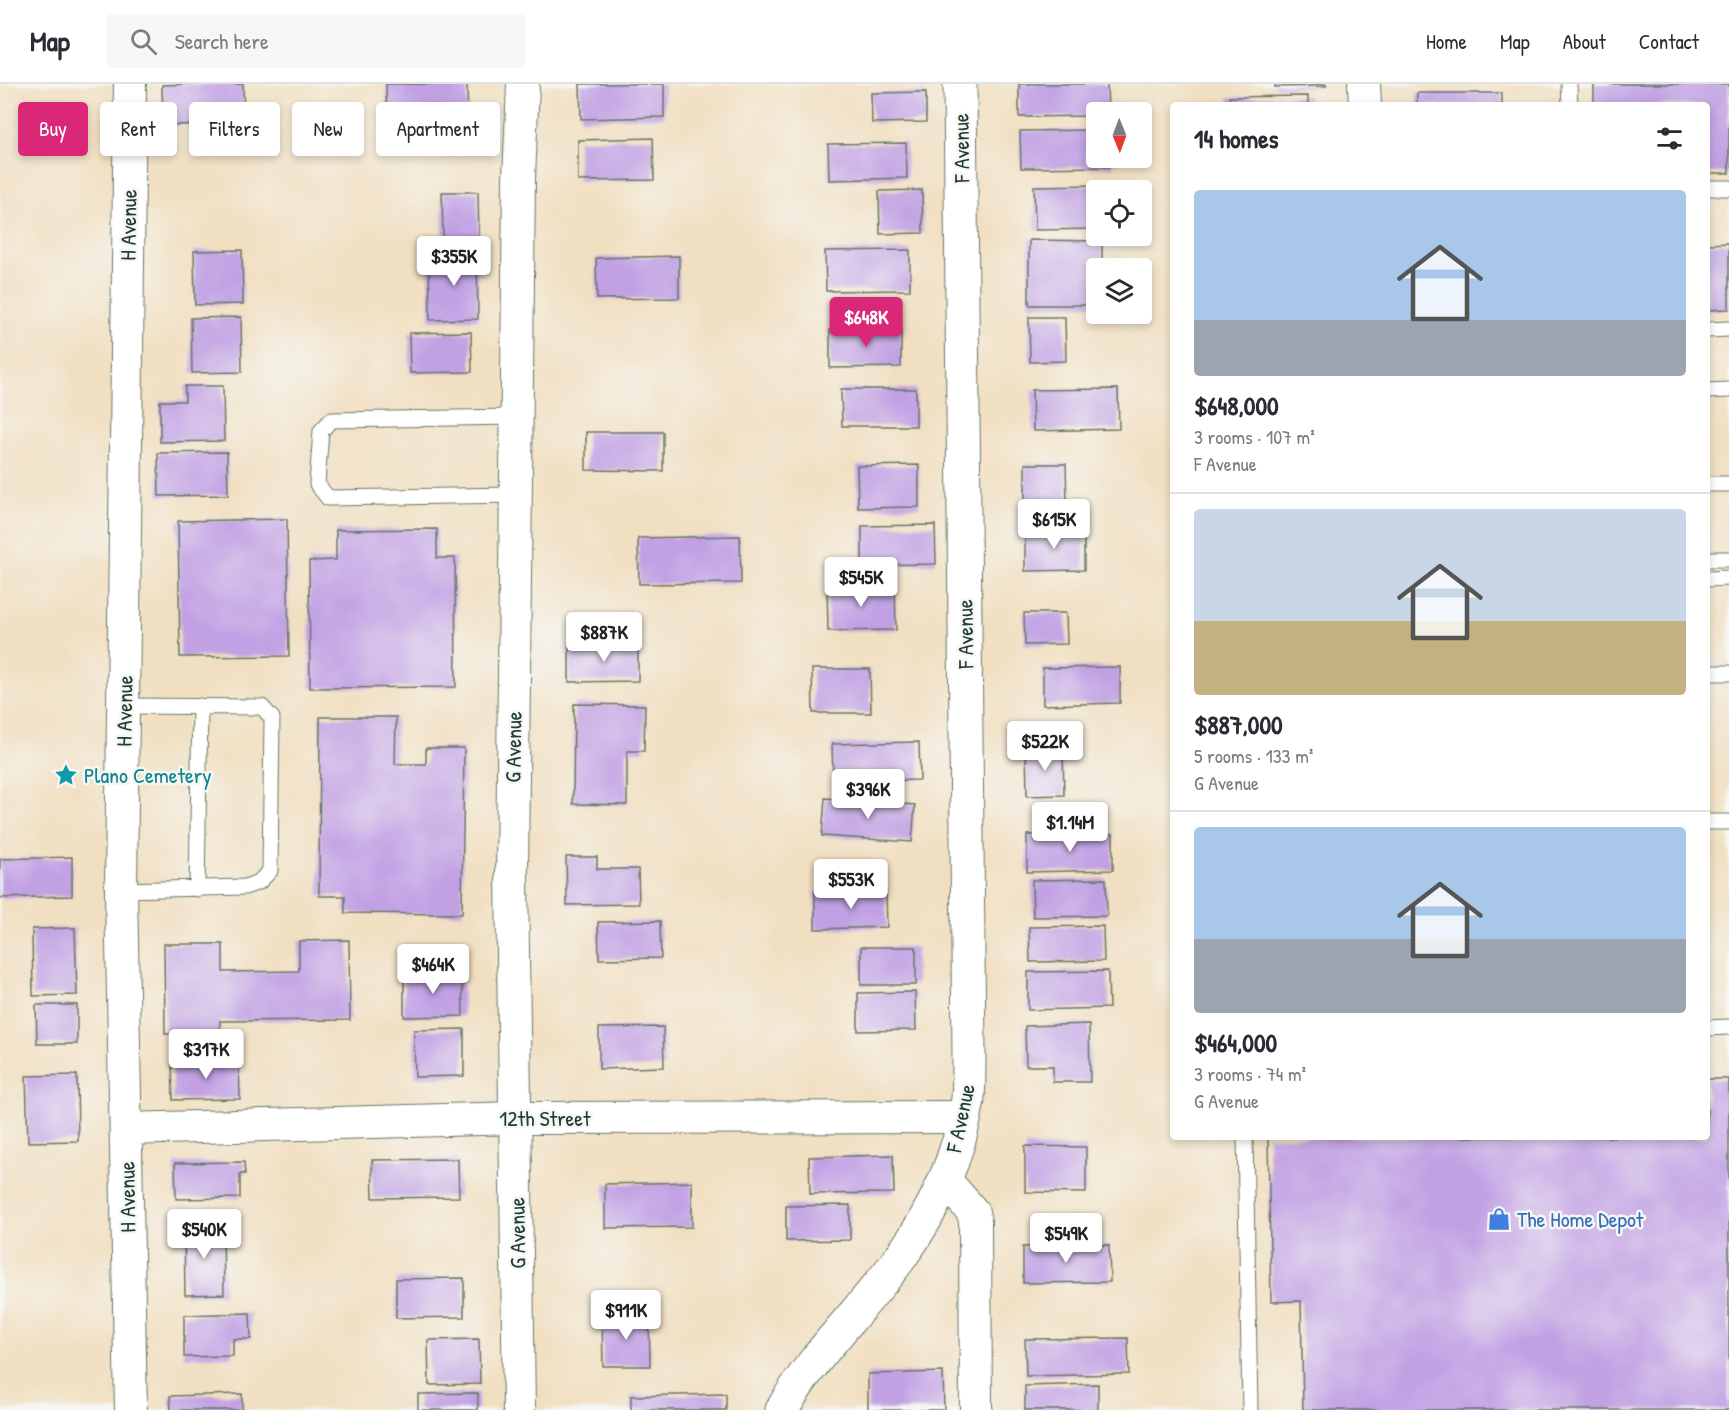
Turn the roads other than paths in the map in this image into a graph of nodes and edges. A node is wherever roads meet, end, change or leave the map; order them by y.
1 (130, 84) edge
2 (523, 84) edge
3 (960, 84) edge
4 (1364, 84) edge
5 (1569, 84) edge
6 (1365, 102) edge
7 (1570, 102) edge
8 (1710, 188) edge
9 (1729, 188) edge
10 (1729, 329) edge
11 (1710, 330) edge
12 (1729, 390) edge
13 (1710, 391) edge
14 (516, 417) junction
15 (1710, 484) edge
16 (1729, 484) edge
17 (516, 495) junction
18 (1710, 559) edge
19 (1729, 559) edge
20 (1729, 578) edge
21 (1710, 579) edge
22 (1710, 673) edge
23 (1729, 673) edge
24 (124, 706) junction
25 (200, 706) junction
26 (1710, 822) edge
27 (1729, 822) edge
28 (197, 889) junction
29 (121, 890) junction
30 (1729, 1027) edge
31 (1710, 1028) edge
32 (516, 1118) junction
33 (964, 1118) junction
34 (126, 1129) junction
35 (1245, 1140) edge
36 (945, 1180) junction
37 (131, 1410) edge
38 (519, 1410) edge
39 (782, 1410) edge
40 (976, 1410) edge
41 (1250, 1410) edge

1 - 24 street, H Avenue
2 - 14 street, G Avenue
3 - 33 street, F Avenue
4 - 6 street
5 - 7 lane
8 - 9 lane
10 - 11 lane
12 - 13 lane
14 - 17 street, G Avenue
14 - 17 lane
15 - 16 lane
17 - 32 street, G Avenue
18 - 19 lane
20 - 21 lane
22 - 23 lane
24 - 25 lane
24 - 29 street, H Avenue
25 - 28 lane
25 - 28 lane
26 - 27 lane
28 - 29 lane
29 - 34 street, H Avenue
30 - 31 lane
32 - 33 street, 12th Street
32 - 34 street, 12th Street
32 - 38 street, G Avenue
33 - 36 street, F Avenue
34 - 37 street, H Avenue
35 - 41 lane
36 - 39 street, F Avenue
36 - 40 street, F Avenue

